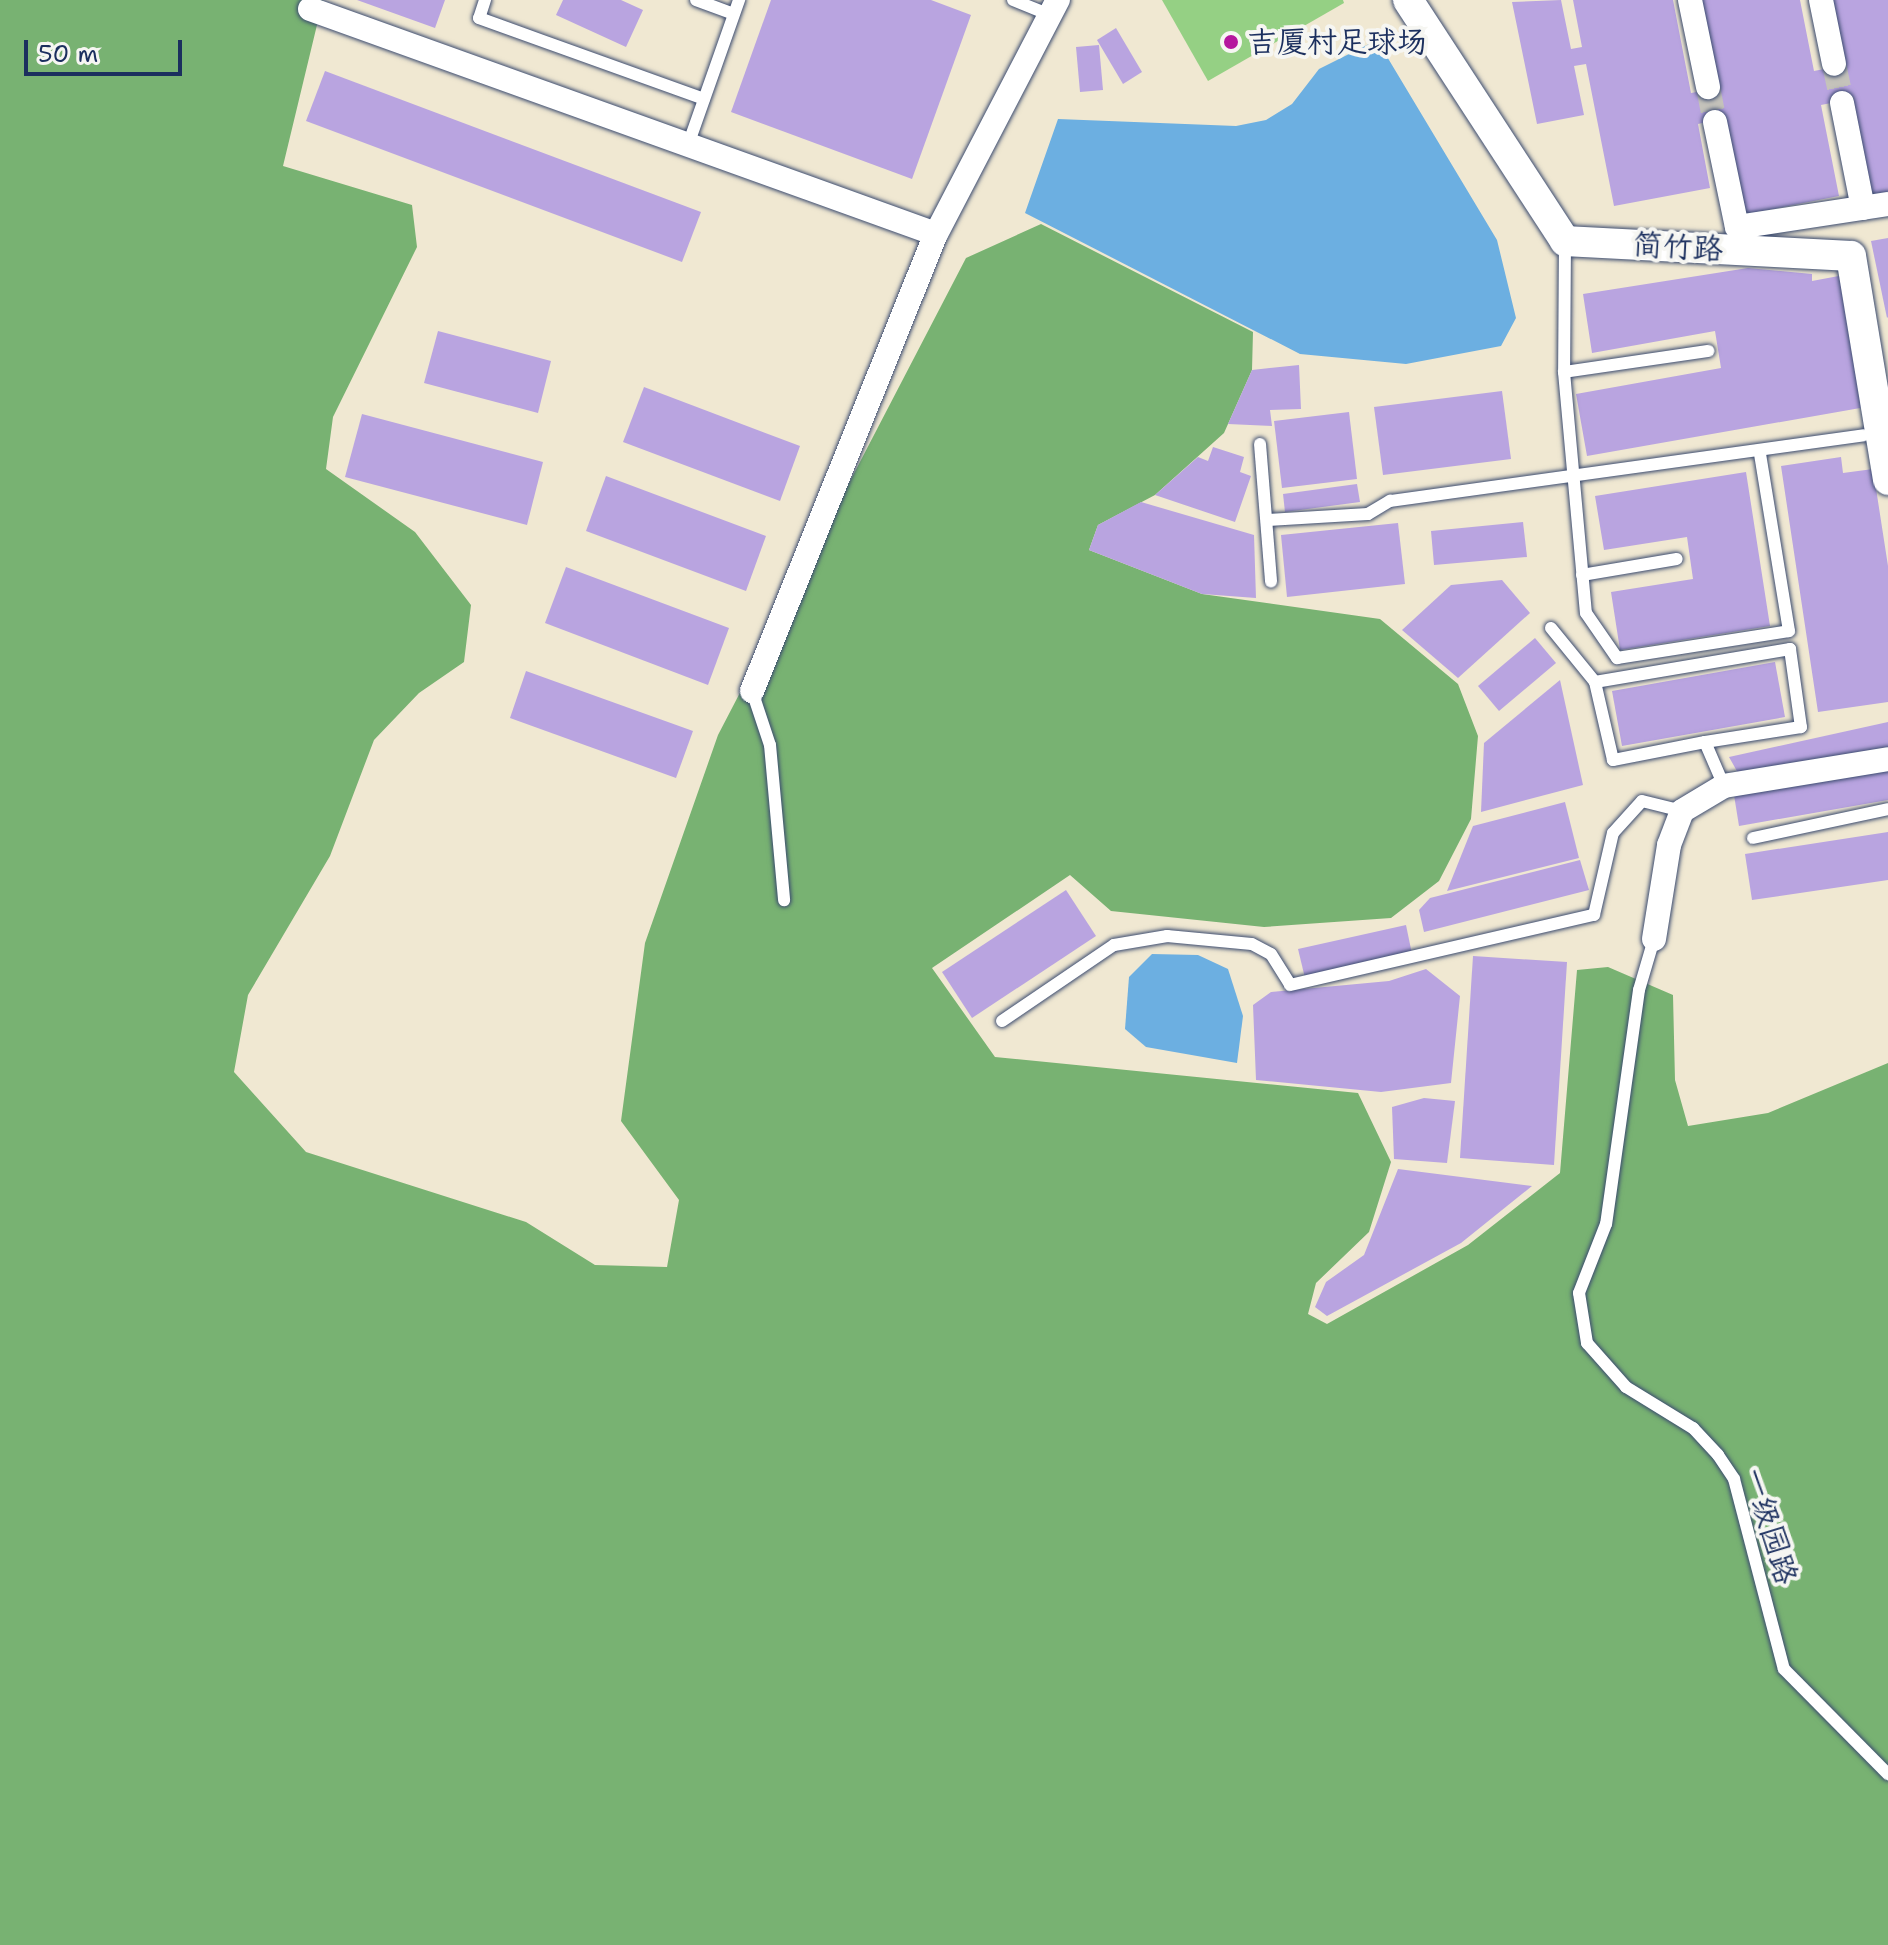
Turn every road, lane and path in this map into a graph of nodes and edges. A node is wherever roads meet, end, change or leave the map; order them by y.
1 (485, 0) edge
2 (696, 0) edge
3 (739, 0) edge
4 (1013, 0) edge
5 (1408, 0) edge
6 (1690, 0) edge
7 (1821, 0) edge
8 (1052, 6) edge
9 (310, 9) dead end
10 (734, 14) junction
11 (1834, 64) tunnel mouth
12 (1708, 87) tunnel mouth
13 (704, 99) junction
14 (1842, 103) tunnel mouth
15 (1715, 122) tunnel mouth
16 (688, 145) junction
17 (1888, 204) edge
18 (1863, 208) junction
19 (936, 234) junction
20 (1565, 241) junction
21 (1708, 351) dead end
22 (1564, 372) junction
23 (1863, 435) dead end
24 (1260, 444) dead end
25 (1760, 453) junction
26 (1573, 475) junction
27 (1888, 480) edge
28 (1268, 520) junction
29 (1677, 559) dead end
30 (1582, 575) junction
31 (1271, 582) dead end
32 (1551, 628) dead end
33 (1595, 682) junction
34 (752, 691) joint
35 (1705, 742) junction
36 (1888, 759) edge
37 (1724, 786) junction
38 (1888, 809) edge
39 (1682, 811) junction
40 (1753, 838) dead end
41 (784, 900) dead end
42 (1654, 939) joint
43 (1002, 1021) dead end
44 (1888, 1774) edge

1 - 13 lane
2 - 10 lane
3 - 10 lane
4 - 8 lane
5 - 20 street
6 - 12 street
7 - 11 street
8 - 19 street
9 - 16 street
10 - 13 lane
13 - 16 lane
14 - 18 street
15 - 18 street
16 - 19 street
17 - 18 street
19 - 34 street
20 - 22 lane
20 - 27 street, 简竹路
21 - 22 lane
22 - 26 lane
23 - 25 lane
24 - 28 lane
25 - 26 lane
25 - 30 lane
26 - 28 lane
26 - 30 lane
28 - 31 lane
29 - 30 lane
32 - 33 lane
33 - 35 lane
33 - 35 lane
34 - 41 lane
35 - 37 lane
36 - 37 street
37 - 39 street
38 - 40 lane
39 - 42 street
39 - 43 lane
42 - 44 lane, 一级园路

